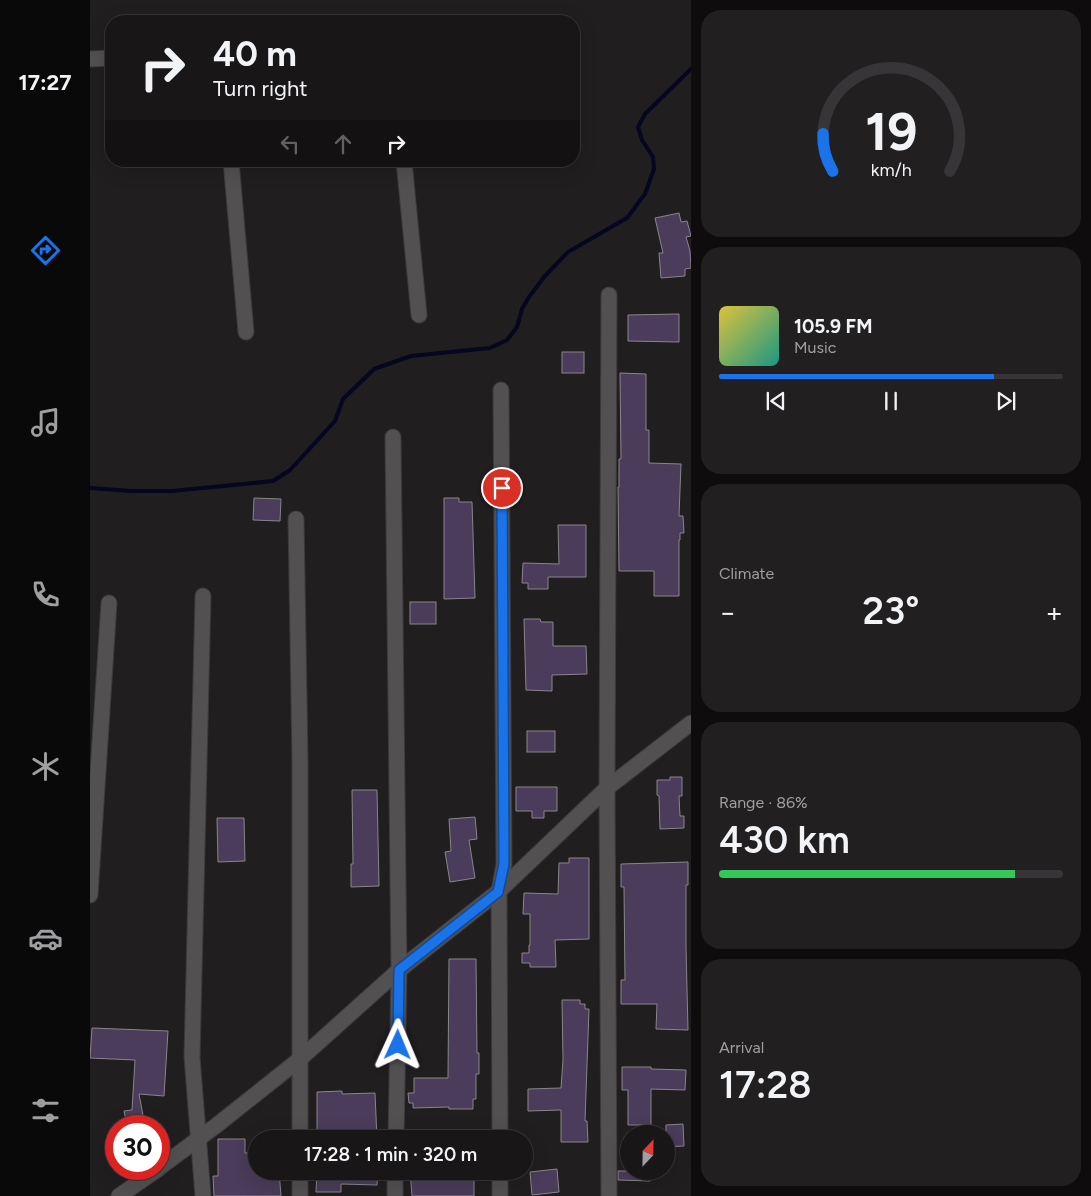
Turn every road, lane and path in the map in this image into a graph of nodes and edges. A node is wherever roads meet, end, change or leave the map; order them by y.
1 (105, 58) edge
2 (90, 59) edge
3 (232, 167) edge
4 (405, 167) edge
5 (609, 295) dead end
6 (419, 315) dead end
7 (246, 332) dead end
8 (501, 390) dead end
9 (394, 437) dead end
10 (296, 519) dead end
11 (203, 596) dead end
12 (109, 603) dead end
13 (691, 723) edge
14 (607, 788) junction
15 (498, 892) junction
16 (90, 895) edge
17 (399, 970) junction
18 (300, 1059) junction
19 (300, 1130) edge
20 (396, 1130) edge
21 (500, 1130) edge
22 (198, 1139) junction
23 (170, 1160) edge
24 (143, 1180) edge
25 (300, 1180) edge
26 (395, 1180) edge
27 (500, 1180) edge
28 (120, 1196) edge
29 (203, 1196) edge
30 (300, 1196) edge
31 (395, 1196) edge
32 (500, 1196) edge
33 (609, 1196) edge

1 - 2 street
3 - 7 street
4 - 6 street
5 - 14 street
8 - 15 street
9 - 17 street
10 - 18 street
11 - 22 street
12 - 16 street
13 - 14 street
14 - 15 street
14 - 33 street
15 - 17 street
15 - 21 street
17 - 18 street
17 - 20 street
18 - 19 street
18 - 22 street
22 - 23 street
22 - 29 street
24 - 28 street
25 - 30 street
26 - 31 street
27 - 32 street

